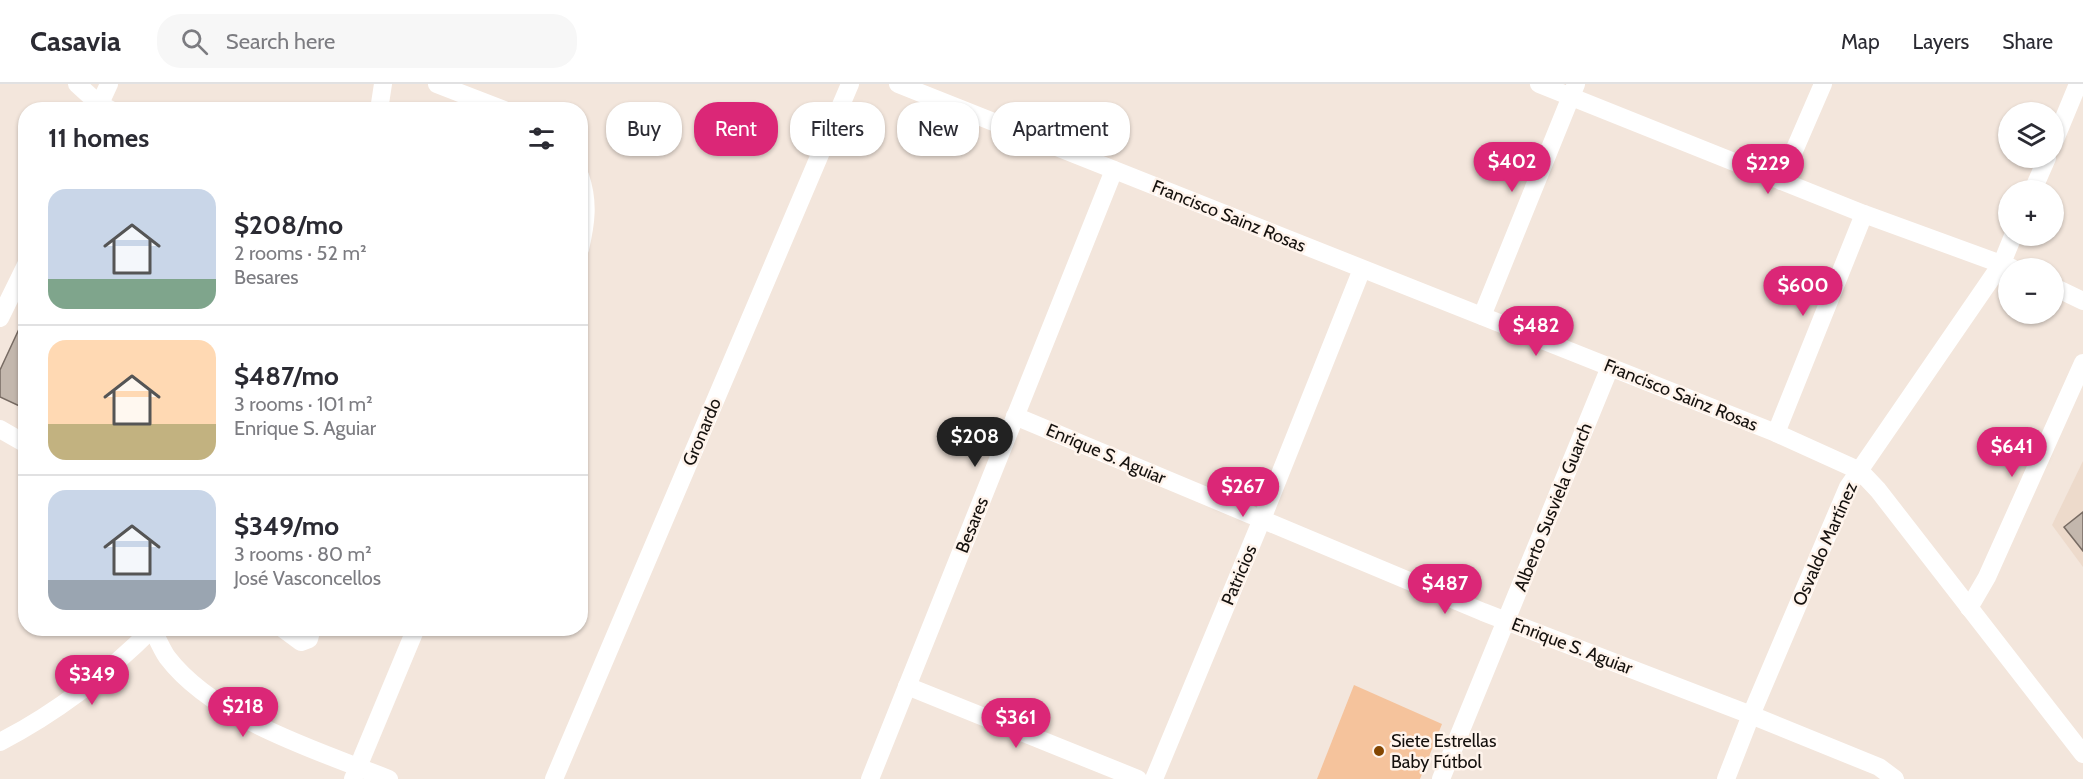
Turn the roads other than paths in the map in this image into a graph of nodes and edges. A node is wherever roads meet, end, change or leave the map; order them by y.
1 (77, 84) edge
2 (109, 84) edge
3 (383, 84) edge
4 (437, 84) edge
5 (850, 84) edge
6 (898, 84) edge
7 (1539, 84) edge
8 (1823, 84) edge
9 (2078, 84) edge
10 (1574, 90) edge
11 (96, 102) edge
12 (104, 102) edge
13 (380, 102) edge
14 (483, 102) edge
15 (2064, 118) edge
16 (1114, 170) junction
17 (1781, 181) junction
18 (1864, 214) junction
19 (1998, 263) edge
20 (1362, 269) junction
21 (1998, 279) edge
22 (18, 281) edge
23 (2064, 293) edge
24 (2083, 302) edge
25 (1482, 316) junction
26 (0, 318) edge
27 (2083, 363) edge
28 (1610, 367) junction
29 (1015, 416) junction
30 (0, 429) edge
31 (1776, 433) junction
32 (18, 439) edge
33 (1860, 471) junction
34 (1262, 519) junction
35 (1969, 608) junction
36 (1507, 620) junction
37 (145, 636) edge
38 (156, 636) edge
39 (293, 636) edge
40 (310, 636) edge
41 (413, 636) edge
42 (907, 686) junction
43 (1751, 715) junction
44 (0, 742) edge
45 (2083, 754) edge
46 (355, 773) edge
47 (389, 779) edge
48 (554, 779) edge
49 (870, 779) edge
50 (1138, 779) edge
51 (1154, 779) edge
52 (1441, 779) edge
53 (1726, 779) edge
54 (1895, 779) edge

1 - 11 street
2 - 12 street
3 - 13 street
4 - 14 street
5 - 48 street, Gronardo
6 - 16 street, Francisco Sainz Rosas
7 - 10 street
8 - 17 street
9 - 15 street
10 - 17 street
10 - 25 street
16 - 20 street, Francisco Sainz Rosas
16 - 29 street, Besares
17 - 18 street
18 - 19 street
18 - 31 street
20 - 25 street, Francisco Sainz Rosas
20 - 34 street, Patricios
21 - 33 street, Osvaldo Martínez
22 - 26 street
23 - 24 street
25 - 28 street, Francisco Sainz Rosas
27 - 35 street
28 - 31 street, Francisco Sainz Rosas
28 - 36 street, Alberto Susviela Guarch
29 - 34 street, Enrique S. Aguiar
29 - 42 street, Besares
30 - 32 street
31 - 33 street, Francisco Sainz Rosas
33 - 35 street, Francisco Sainz Rosas
33 - 43 street, Osvaldo Martínez
34 - 36 street, Enrique S. Aguiar
34 - 51 street, Patricios
35 - 45 street, Francisco Sainz Rosas
36 - 43 street, Enrique S. Aguiar
36 - 52 street, Alberto Susviela Guarch
37 - 44 street
38 - 46 street
39 - 40 street
41 - 46 street
42 - 49 street, Besares
42 - 50 street
43 - 53 street, Osvaldo Martínez
43 - 54 street, Enrique S. Aguiar
46 - 47 street

